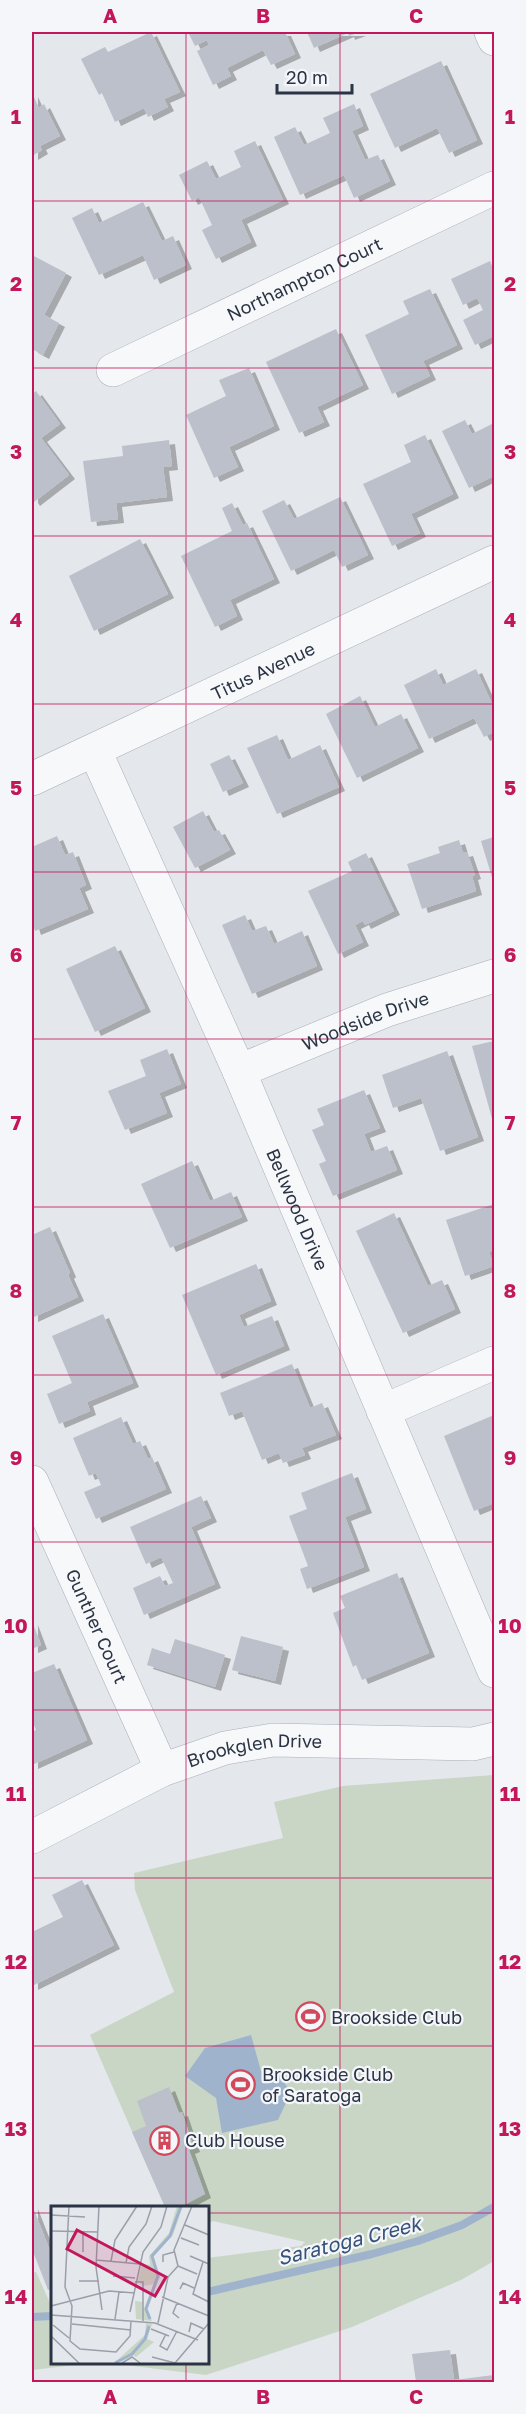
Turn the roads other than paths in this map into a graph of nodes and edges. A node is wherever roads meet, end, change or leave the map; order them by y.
1 (491, 32) edge
2 (495, 39) edge
3 (495, 188) edge
4 (113, 370) dead end
5 (495, 562) edge
6 (95, 751) junction
7 (32, 779) edge
8 (495, 976) edge
9 (238, 1071) junction
10 (495, 1363) edge
11 (383, 1411) junction
12 (32, 1482) edge
13 (495, 1671) edge
14 (495, 1738) edge
15 (162, 1770) junction
16 (32, 1837) edge

1 - 2 street
3 - 4 street, Northampton Court
5 - 6 street, Titus Avenue
6 - 7 street, Titus Avenue
6 - 9 street, Bellwood Drive
8 - 9 street, Woodside Drive
9 - 11 street, Bellwood Drive
10 - 11 street
11 - 13 street, Bellwood Drive
12 - 15 street, Gunther Court
14 - 15 street, Brookglen Drive
15 - 16 street, Brookglen Drive

